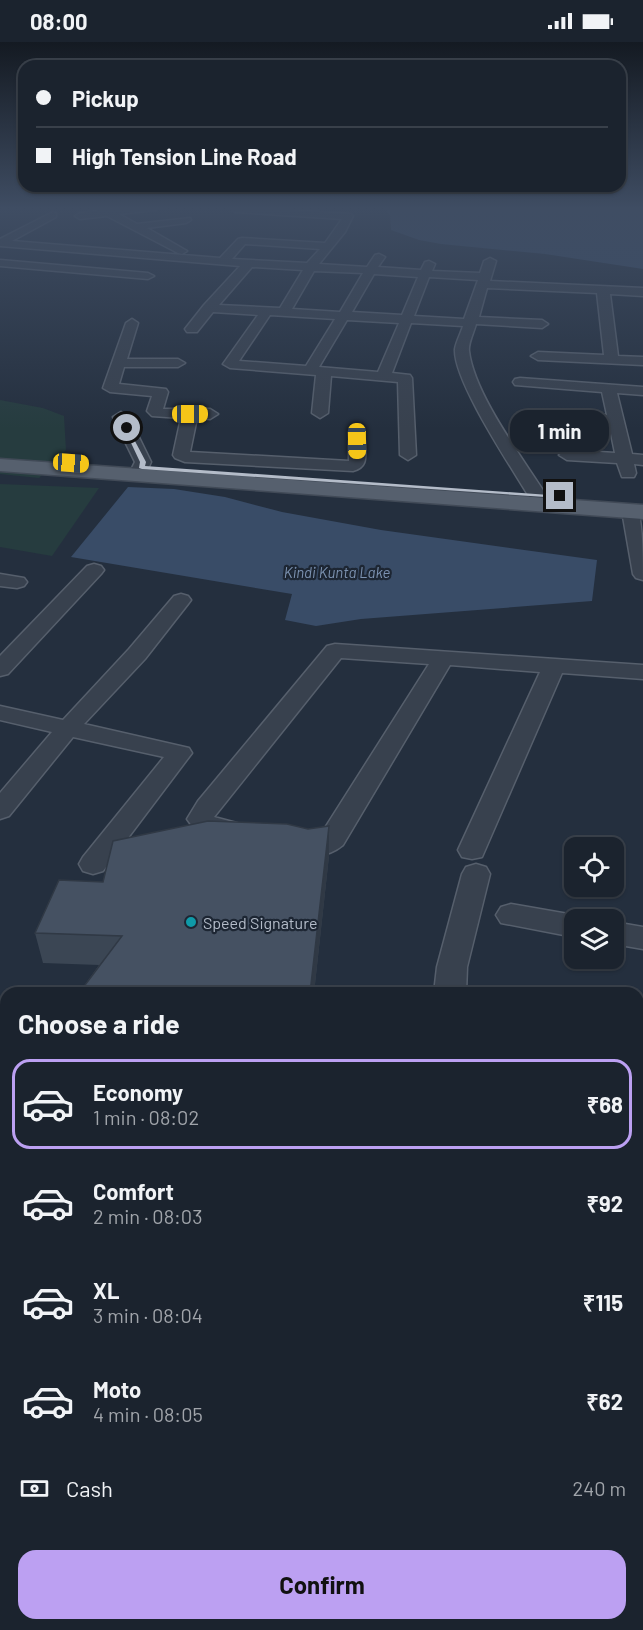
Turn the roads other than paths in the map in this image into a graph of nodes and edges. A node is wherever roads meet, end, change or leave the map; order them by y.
1 (233, 281) edge
2 (302, 281) edge
3 (364, 281) edge
4 (422, 281) edge
5 (484, 281) joint
6 (603, 290) junction
7 (643, 292) edge
8 (208, 308) junction
9 (267, 311) junction
10 (284, 312) junction
11 (345, 315) junction
12 (406, 320) junction
13 (470, 322) junction
14 (132, 323) dead end
15 (542, 324) dead end
16 (192, 329) dead end
17 (538, 356) dead end
18 (612, 360) junction
19 (643, 361) edge
20 (118, 363) junction
21 (178, 363) dead end
22 (318, 370) junction
23 (384, 375) junction
24 (520, 382) dead end
25 (608, 388) junction
26 (643, 391) edge
27 (320, 413) dead end
28 (190, 414) junction
29 (210, 414) dead end
30 (548, 416) dead end
31 (121, 417) dead end
32 (616, 420) junction
33 (357, 441) dead end
34 (408, 454) dead end
35 (567, 455) dead end
36 (0, 459) edge
37 (643, 460) edge
38 (0, 465) edge
39 (627, 466) junction
40 (244, 468) junction
41 (271, 470) junction
42 (140, 471) junction
43 (537, 495) junction
44 (639, 508) edge
45 (642, 568) edge
46 (94, 570) dead end
47 (181, 600) dead end
48 (0, 637) edge
49 (28, 640) junction
50 (443, 659) junction
51 (553, 668) junction
52 (0, 669) edge
53 (643, 672) edge
54 (0, 713) edge
55 (67, 729) junction
56 (0, 810) edge
57 (93, 864) dead end
58 (511, 915) dead end
59 (564, 924) edge
60 (624, 935) edge
61 (643, 938) edge
62 (450, 987) edge

1 - 8 street
2 - 10 street
3 - 11 street
4 - 12 street
5 - 6 street
5 - 13 street
6 - 7 street
6 - 18 street
8 - 9 street
8 - 16 street
9 - 10 street
9 - 22 street
10 - 11 street
11 - 12 street
11 - 22 street
12 - 13 street
12 - 23 street
13 - 15 street
13 - 43 street
14 - 20 street
17 - 18 street
18 - 19 street
20 - 21 street
20 - 28 street
22 - 23 street
22 - 27 street
23 - 34 street
24 - 25 street
25 - 26 street
25 - 32 street
28 - 29 street
28 - 40 street
30 - 32 street
31 - 42 street
32 - 39 street
33 - 41 street
35 - 39 street
36 - 42 main road
37 - 39 street
38 - 42 main road
40 - 41 main road
40 - 42 main road
41 - 43 main road
42 - 44 main road
43 - 44 main road
44 - 45 street
46 - 49 street
47 - 55 street
48 - 49 street
49 - 52 street
50 - 50 street
50 - 51 street
51 - 53 street
51 - 62 street
54 - 55 street
55 - 56 street
55 - 57 street
58 - 59 street
60 - 61 street

